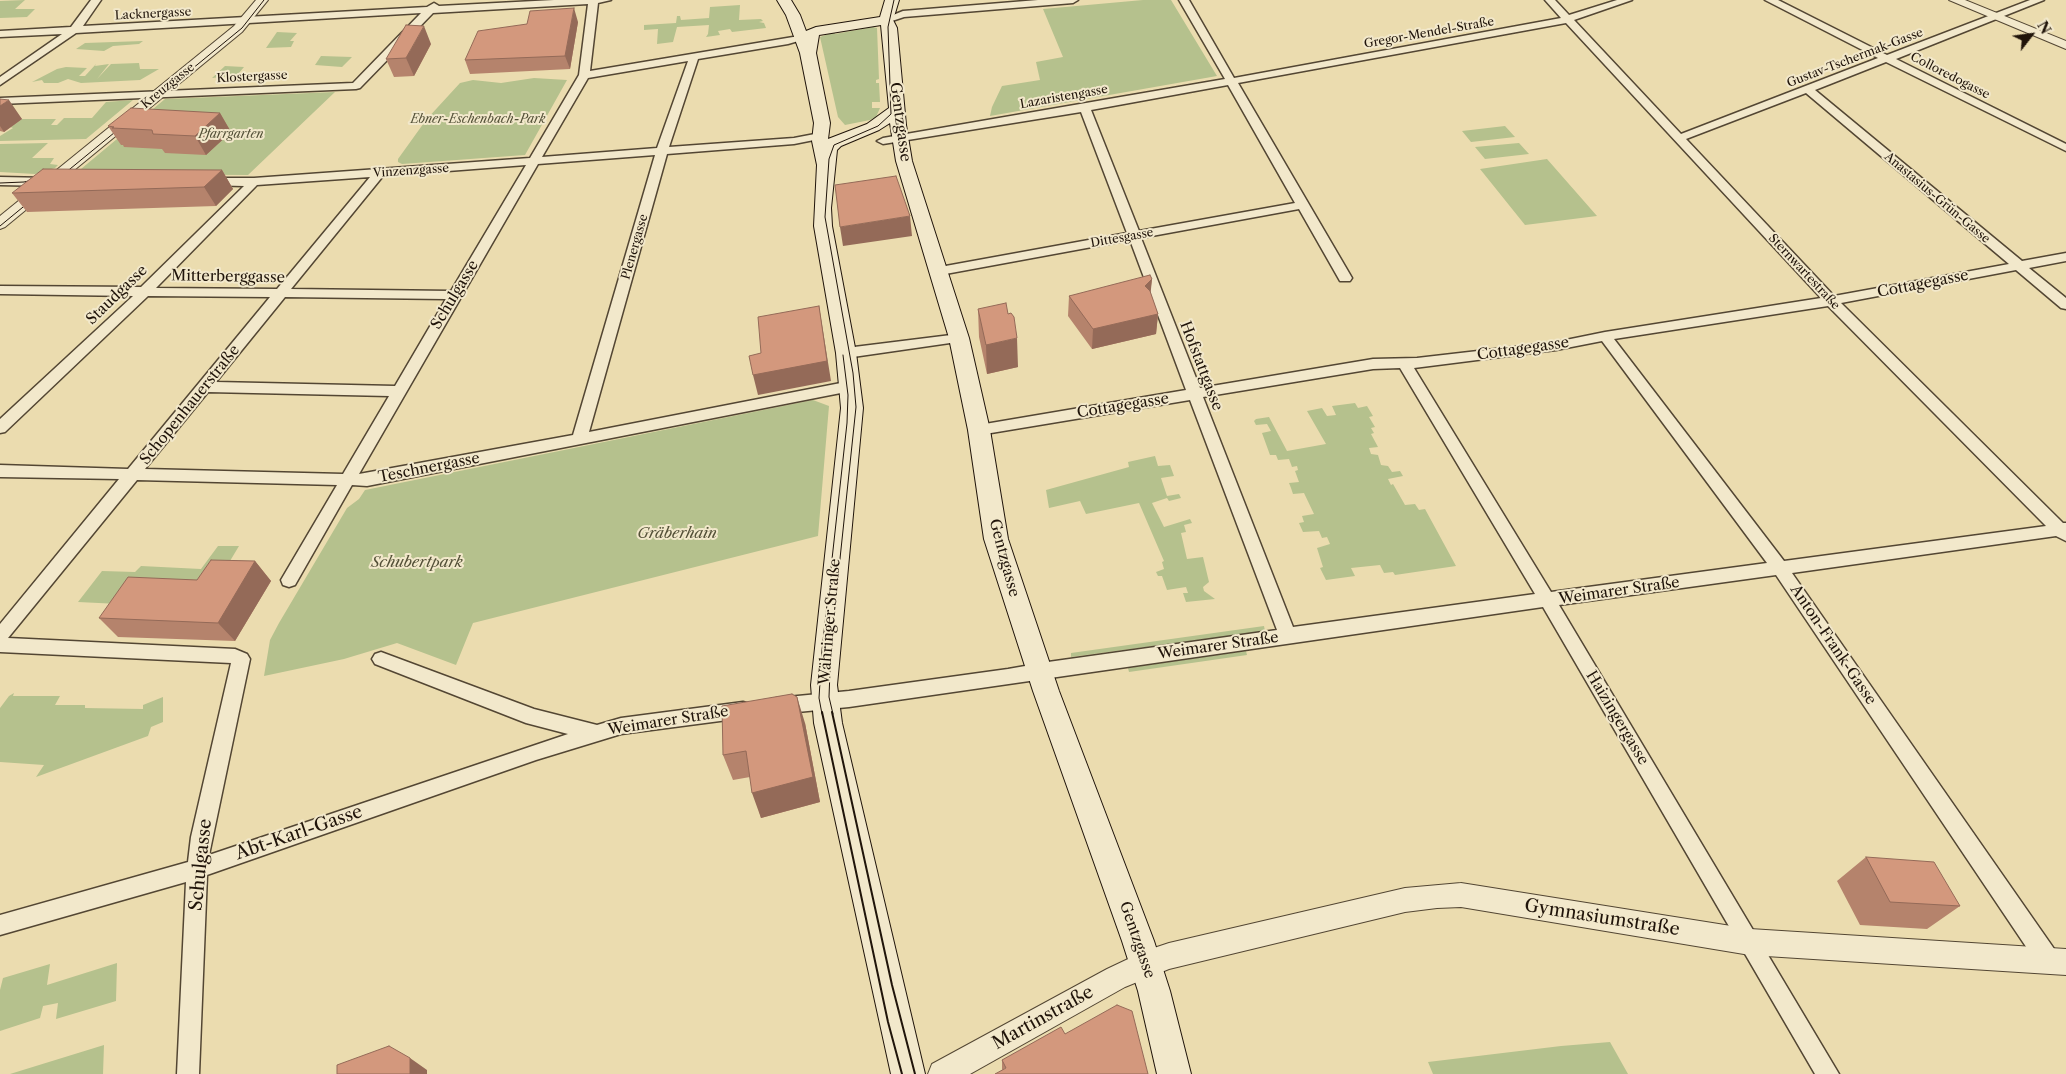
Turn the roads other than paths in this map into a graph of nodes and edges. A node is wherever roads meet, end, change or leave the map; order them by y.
1 (96, 0) edge
2 (262, 0) edge
3 (438, 0) edge
4 (606, 0) edge
5 (784, 0) edge
6 (892, 0) edge
7 (1073, 0) edge
8 (1184, 0) edge
9 (1550, 0) edge
10 (1627, 0) edge
11 (1770, 0) edge
12 (1955, 0) edge
13 (2039, 0) edge
14 (593, 1) edge
15 (432, 11) junction
16 (1996, 16) junction
17 (1568, 18) junction
18 (886, 20) junction
19 (246, 21) junction
20 (72, 31) junction
21 (0, 34) edge
22 (802, 37) junction
23 (2066, 45) edge
24 (808, 53) junction
25 (694, 57) junction
26 (1887, 59) junction
27 (584, 75) junction
28 (1233, 81) junction
29 (0, 82) edge
30 (1808, 90) junction
31 (157, 95) junction
32 (0, 101) edge
33 (1084, 108) junction
34 (897, 110) junction
35 (821, 129) junction
36 (846, 136) junction
37 (1680, 138) junction
38 (901, 140) junction
39 (883, 141) junction
40 (2066, 148) edge
41 (662, 151) junction
42 (534, 161) junction
43 (904, 161) junction
44 (825, 164) junction
45 (379, 173) junction
46 (77, 180) edge
47 (0, 181) edge
48 (51, 182) junction
49 (195, 182) edge
50 (254, 182) junction
51 (1304, 205) junction
52 (0, 224) edge
53 (1132, 236) junction
54 (2066, 257) edge
55 (2018, 266) junction
56 (940, 271) junction
57 (1345, 278) dead end
58 (0, 290) edge
59 (144, 292) junction
60 (281, 294) junction
61 (456, 295) junction
62 (1831, 301) junction
63 (2066, 305) edge
64 (1605, 336) junction
65 (960, 338) junction
66 (846, 353) junction
67 (1404, 363) junction
68 (851, 386) junction
69 (204, 387) junction
70 (398, 391) junction
71 (1195, 394) junction
72 (0, 428) edge
73 (979, 430) junction
74 (580, 438) junction
75 (0, 470) edge
76 (133, 474) junction
77 (347, 481) junction
78 (2064, 532) edge
79 (1780, 568) junction
80 (289, 580) dead end
81 (1548, 600) junction
82 (0, 636) edge
83 (1288, 636) junction
84 (0, 645) edge
85 (381, 659) dead end
86 (1039, 671) junction
87 (824, 700) junction
88 (596, 733) junction
89 (197, 868) junction
90 (0, 926) edge
91 (1750, 942) junction
92 (2058, 961) edge
93 (1145, 964) junction
94 (188, 1074) edge
95 (908, 1074) edge
96 (942, 1074) edge
97 (1174, 1074) edge
98 (1828, 1074) edge

1 - 20 street
2 - 19 street, Kreuzgasse
3 - 15 street
4 - 14 street, Lacknergasse
5 - 22 main road, Währinger Straße
6 - 18 main road, Gentzgasse
7 - 18 street
8 - 28 street
9 - 17 street, Sternwartestraße
10 - 17 street, Gregor-Mendel-Straße
11 - 26 street, Colloredogasse
12 - 16 street
13 - 16 street, Gustav-Tschermak-Gasse
14 - 15 street, Lacknergasse
14 - 27 street, Schulgasse
15 - 19 street, Lacknergasse
15 - 31 street, Klostergasse
16 - 23 street
16 - 26 street, Gustav-Tschermak-Gasse
17 - 28 street, Gregor-Mendel-Straße
17 - 37 street, Sternwartestraße
18 - 24 main road
18 - 34 main road, Gentzgasse
19 - 20 street, Lacknergasse
19 - 31 street, Kreuzgasse
20 - 21 street, Lacknergasse
20 - 29 street
22 - 24 main road, Währinger Straße
22 - 25 street
24 - 35 main road, Währinger Straße
25 - 27 street
25 - 41 street, Plenergasse
26 - 30 street, Gustav-Tschermak-Gasse
26 - 40 street, Colloredogasse
27 - 42 street, Schulgasse
28 - 33 street, Lazaristengasse
28 - 51 street
30 - 37 street, Gustav-Tschermak-Gasse
30 - 55 street, Anastasius-Grün-Gasse
31 - 32 street, Klostergasse
31 - 48 street, Kreuzgasse
33 - 38 street, Lazaristengasse
33 - 53 street, Hofstattgasse
34 - 36 main road
34 - 38 main road, Gentzgasse
35 - 36 main road
35 - 41 street, Vinzenzgasse
35 - 44 main road, Währinger Straße
36 - 39 main road
36 - 44 main road, Währinger Straße
37 - 62 street, Sternwartestraße
38 - 39 street
38 - 43 main road, Gentzgasse
39 - 43 main road
41 - 42 street, Vinzenzgasse
41 - 74 street, Plenergasse
42 - 45 street, Vinzenzgasse
42 - 61 street, Schulgasse
43 - 56 main road, Gentzgasse
44 - 66 main road, Währinger Straße
45 - 50 street, Vinzenzgasse
45 - 60 street, Schopenhauerstraße
46 - 48 street
47 - 48 street
48 - 52 street, Kreuzgasse
49 - 50 street, Vinzenzgasse
50 - 59 street, Staudgasse
51 - 53 street, Dittesgasse
51 - 57 street
53 - 56 street, Dittesgasse
53 - 71 street, Hofstattgasse
54 - 55 street, Cottagegasse
55 - 62 street, Cottagegasse
55 - 63 street, Anastasius-Grün-Gasse
56 - 65 main road, Gentzgasse
58 - 59 street, Mitterberggasse
59 - 60 street, Mitterberggasse
59 - 72 street, Staudgasse
60 - 61 street, Mitterberggasse
60 - 69 street, Schopenhauerstraße
61 - 70 street, Schulgasse
62 - 64 street, Cottagegasse
62 - 78 street, Sternwartestraße
64 - 67 street, Cottagegasse
64 - 79 street, Anton-Frank-Gasse
65 - 66 street
65 - 73 main road, Gentzgasse
66 - 68 main road, Währinger Straße
67 - 71 street, Cottagegasse
67 - 81 street, Haizingergasse
68 - 74 street, Teschnergasse
68 - 87 main road, Währinger Straße
69 - 70 street
69 - 76 street, Schopenhauerstraße
70 - 77 street, Schulgasse
71 - 73 street, Cottagegasse
71 - 83 street, Hofstattgasse
73 - 86 main road, Gentzgasse
74 - 77 street, Teschnergasse
75 - 76 street, Teschnergasse
76 - 77 street, Teschnergasse
76 - 82 street, Schopenhauerstraße
77 - 80 street, Schulgasse
78 - 79 street, Weimarer Straße
79 - 81 street, Weimarer Straße
79 - 92 street, Anton-Frank-Gasse
81 - 83 street, Weimarer Straße
81 - 91 street, Haizingergasse
83 - 86 street, Weimarer Straße
84 - 89 street, Schulgasse
85 - 88 street, Weimarer Straße
86 - 87 street, Weimarer Straße
86 - 93 main road, Gentzgasse
87 - 88 street, Weimarer Straße
87 - 95 main road, Währinger Straße
88 - 89 street, Abt-Karl-Gasse
89 - 90 street, Abt-Karl-Gasse
89 - 94 street, Schulgasse
91 - 92 street, Gymnasiumstraße
91 - 93 street, Gymnasiumstraße
91 - 98 street, Haizingergasse
93 - 96 street, Martinstraße
93 - 97 main road, Gentzgasse

